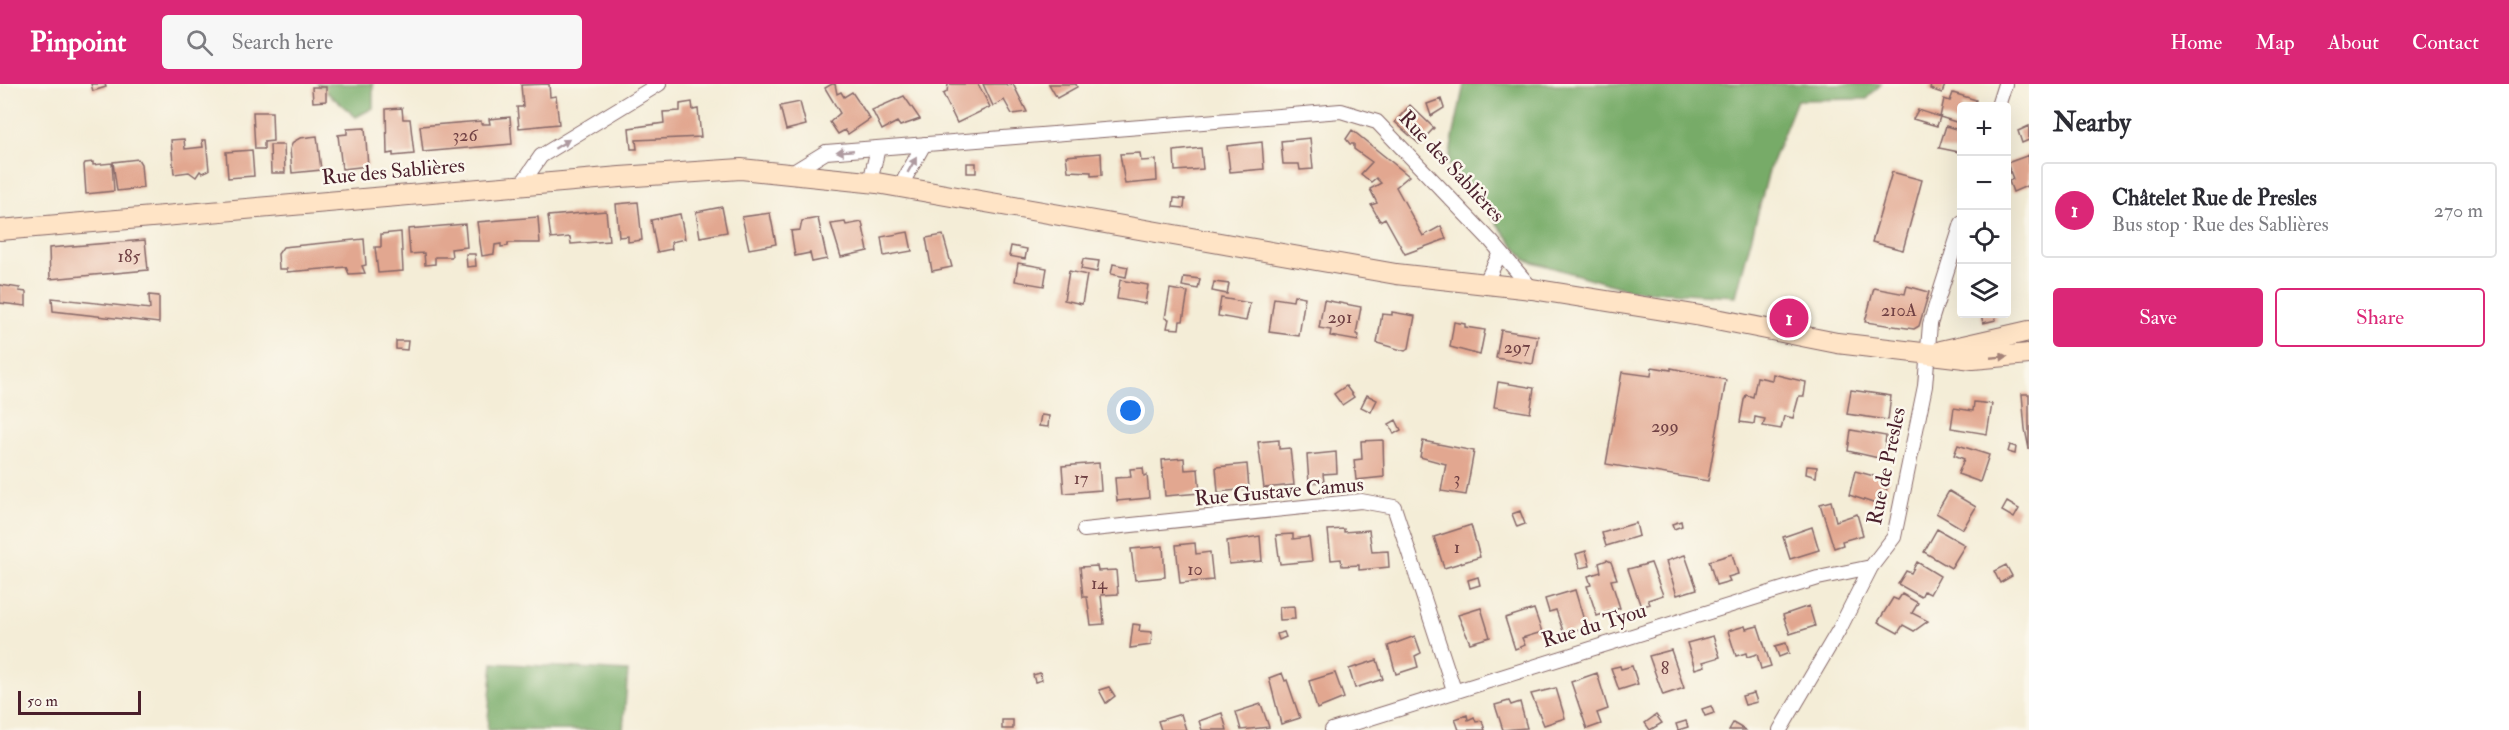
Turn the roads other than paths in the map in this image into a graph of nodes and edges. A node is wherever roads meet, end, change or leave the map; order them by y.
1 (659, 84) edge
2 (2005, 84) edge
3 (1999, 102) edge
4 (924, 144) junction
5 (878, 148) junction
6 (790, 174) junction
7 (870, 182) junction
8 (522, 185) junction
9 (900, 187) junction
10 (0, 230) edge
11 (1957, 239) edge
12 (1500, 253) junction
13 (1485, 284) junction
14 (1532, 289) junction
15 (2026, 332) edge
16 (1926, 354) junction
17 (2028, 354) edge
18 (1084, 530) dead end
19 (1871, 567) junction
20 (1454, 690) junction
21 (1332, 730) edge
22 (1780, 730) edge

8 -> 1 street
2 - 3 street
4 - 5 street, Rue des Sablières
9 -> 4 street
4 - 12 street, Rue des Sablières
5 -> 6 street, Rue des Sablières
5 - 7 street
6 - 7 main road, Rue des Sablières
6 - 8 main road, Rue des Sablières
7 - 9 main road, Rue des Sablières
8 - 10 main road, Rue des Sablières
9 - 13 main road, Rue des Sablières
11 - 16 street, Rue de Presles
12 - 13 street
12 - 14 street, Rue des Sablières
13 - 14 main road, Rue des Sablières
14 - 16 main road, Rue des Sablières
15 - 16 main road
15 - 17 main road
16 -> 17 main road, Rue des Sablières
16 - 19 street, Rue de Presles
18 - 20 street, Rue Gustave Camus
19 - 20 street, Rue du Tyou
19 - 22 street, Rue de Presles
20 - 21 street, Rue du Tyou

